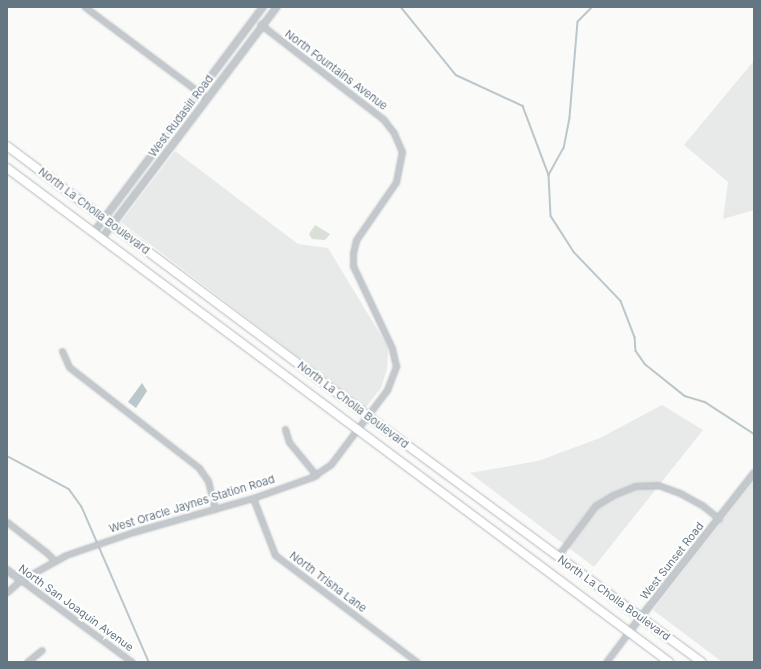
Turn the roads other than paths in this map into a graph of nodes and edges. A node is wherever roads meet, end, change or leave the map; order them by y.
1 (84, 7) edge
2 (263, 7) edge
3 (277, 7) edge
4 (261, 25) junction
5 (202, 94) junction
6 (7, 146) edge
7 (7, 168) edge
8 (104, 218) junction
9 (112, 224) junction
10 (94, 232) junction
11 (102, 238) junction
12 (62, 351) dead end
13 (369, 417) junction
14 (285, 429) dead end
15 (359, 430) junction
16 (754, 473) edge
17 (316, 474) junction
18 (253, 498) junction
19 (215, 509) junction
20 (719, 519) junction
21 (7, 522) edge
22 (557, 557) junction
23 (54, 560) junction
24 (7, 570) edge
25 (21, 580) junction
26 (7, 592) edge
27 (641, 617) junction
28 (629, 632) junction
29 (42, 650) dead end
30 (27, 662) edge
31 (132, 662) edge
32 (417, 662) edge
33 (606, 662) edge
34 (669, 662) edge
35 (701, 662) edge

1 - 5 street
2 - 5 street, West Rudasill Road
3 - 4 street, West Rudasill Road
4 - 9 street, West Rudasill Road
4 - 13 street, North Fountains Avenue
5 - 8 street, West Rudasill Road
6 - 8 main road, North La Cholla Boulevard
7 - 10 main road, North La Cholla Boulevard
8 - 9 main road, North La Cholla Boulevard
8 - 10 street, West Rudasill Road
9 - 11 street, West Rudasill Road
9 - 13 main road, North La Cholla Boulevard
10 - 11 main road, North La Cholla Boulevard
11 - 15 main road, North La Cholla Boulevard
12 - 19 street
13 - 15 street, West Oracle Jaynes Station Road
13 - 22 main road, North La Cholla Boulevard
14 - 17 street
15 - 17 street, West Oracle Jaynes Station Road
15 - 28 main road, North La Cholla Boulevard
16 - 20 street, West Sunset Road
17 - 18 street, West Oracle Jaynes Station Road
18 - 19 street, West Oracle Jaynes Station Road
18 - 32 street, North Trisha Lane
19 - 23 street, West Oracle Jaynes Station Road
20 - 22 street
20 - 27 street, West Sunset Road
21 - 23 street
22 - 27 main road, North La Cholla Boulevard
23 - 25 street, West Oracle Jaynes Station Road
24 - 25 street, North San Joaquin Avenue
25 - 26 street, West Oracle Jaynes Station Road
25 - 31 street, North San Joaquin Avenue
27 - 28 street, West Sunset Road
27 - 35 main road, North La Cholla Boulevard
28 - 33 street, West Sunset Road
28 - 34 main road, North La Cholla Boulevard
29 - 30 street

